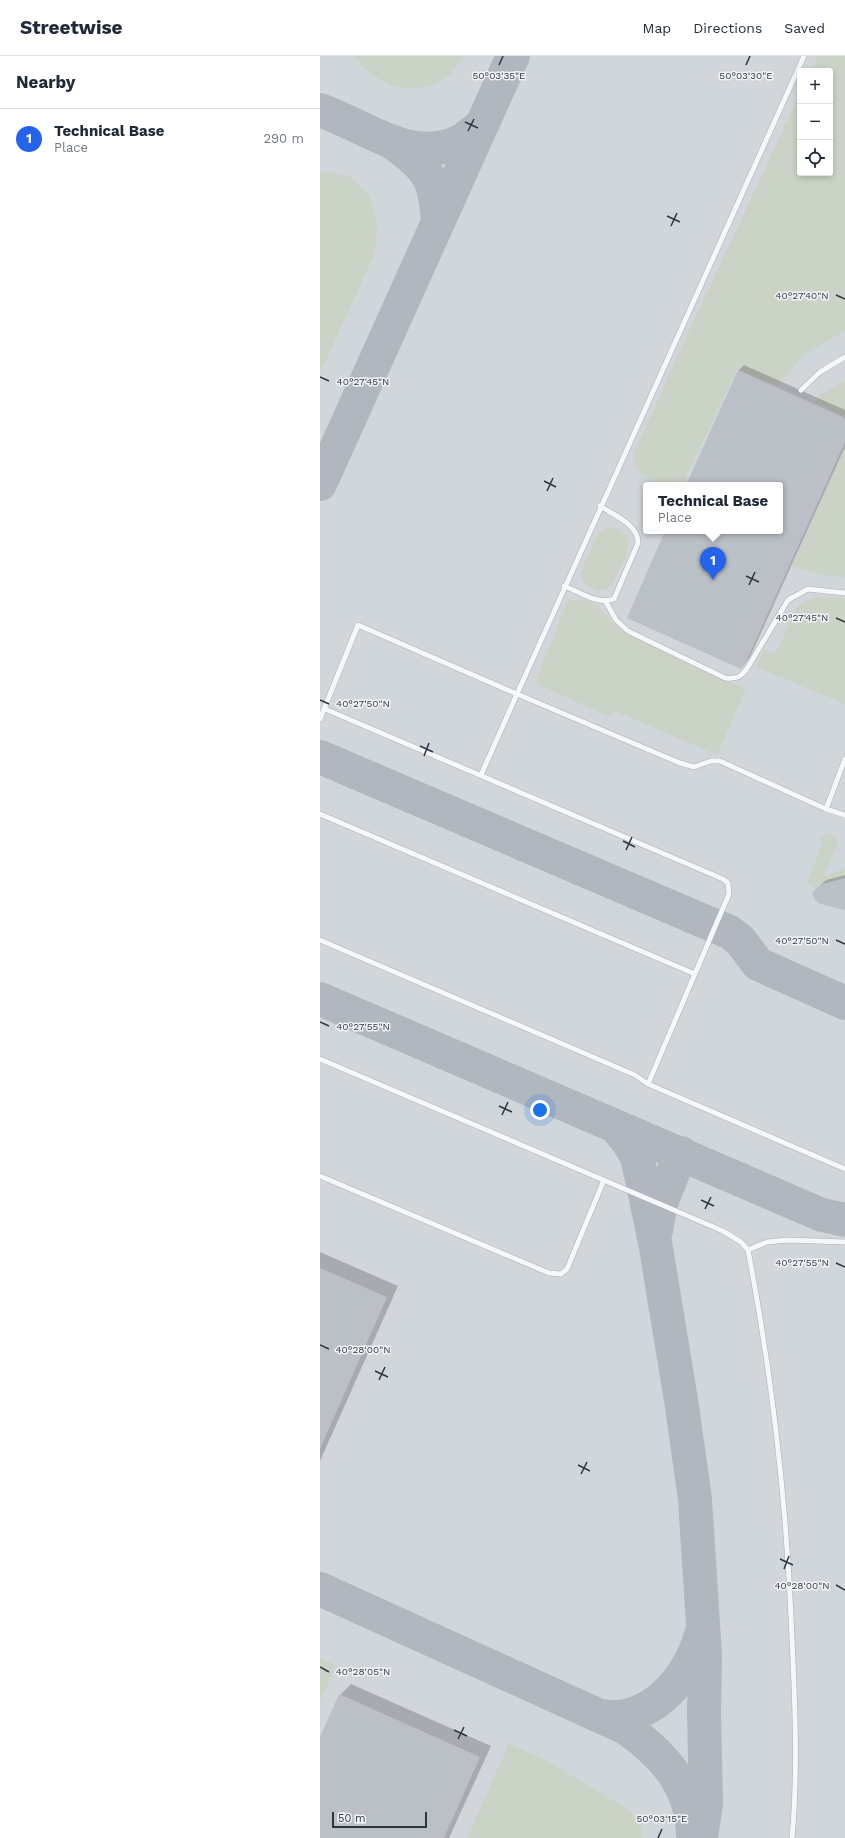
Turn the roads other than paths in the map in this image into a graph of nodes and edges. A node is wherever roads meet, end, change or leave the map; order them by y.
1 (804, 56) edge
2 (845, 357) edge
3 (801, 390) dead end
4 (600, 506) junction
5 (564, 586) junction
6 (845, 593) edge
7 (606, 602) junction
8 (517, 694) junction
9 (325, 709) junction
10 (320, 719) edge
11 (845, 759) edge
12 (481, 775) junction
13 (826, 809) junction
14 (320, 814) edge
15 (845, 815) edge
16 (320, 940) edge
17 (695, 974) junction
18 (320, 1058) edge
19 (648, 1084) junction
20 (845, 1169) edge
21 (320, 1176) edge
22 (604, 1180) junction
23 (845, 1242) edge
24 (748, 1250) junction
25 (792, 1838) edge

1 - 4 lane
2 - 3 lane
4 - 5 lane
4 - 7 lane
5 - 7 lane
5 - 8 lane
6 - 7 lane
8 - 9 lane
8 - 12 lane
8 - 13 lane
9 - 10 lane
9 - 12 lane
11 - 13 lane
12 - 17 lane
13 - 15 lane
14 - 17 lane
16 - 19 lane
17 - 19 lane
18 - 22 lane
19 - 20 lane
21 - 22 lane
22 - 24 lane
23 - 24 lane
24 - 25 lane

